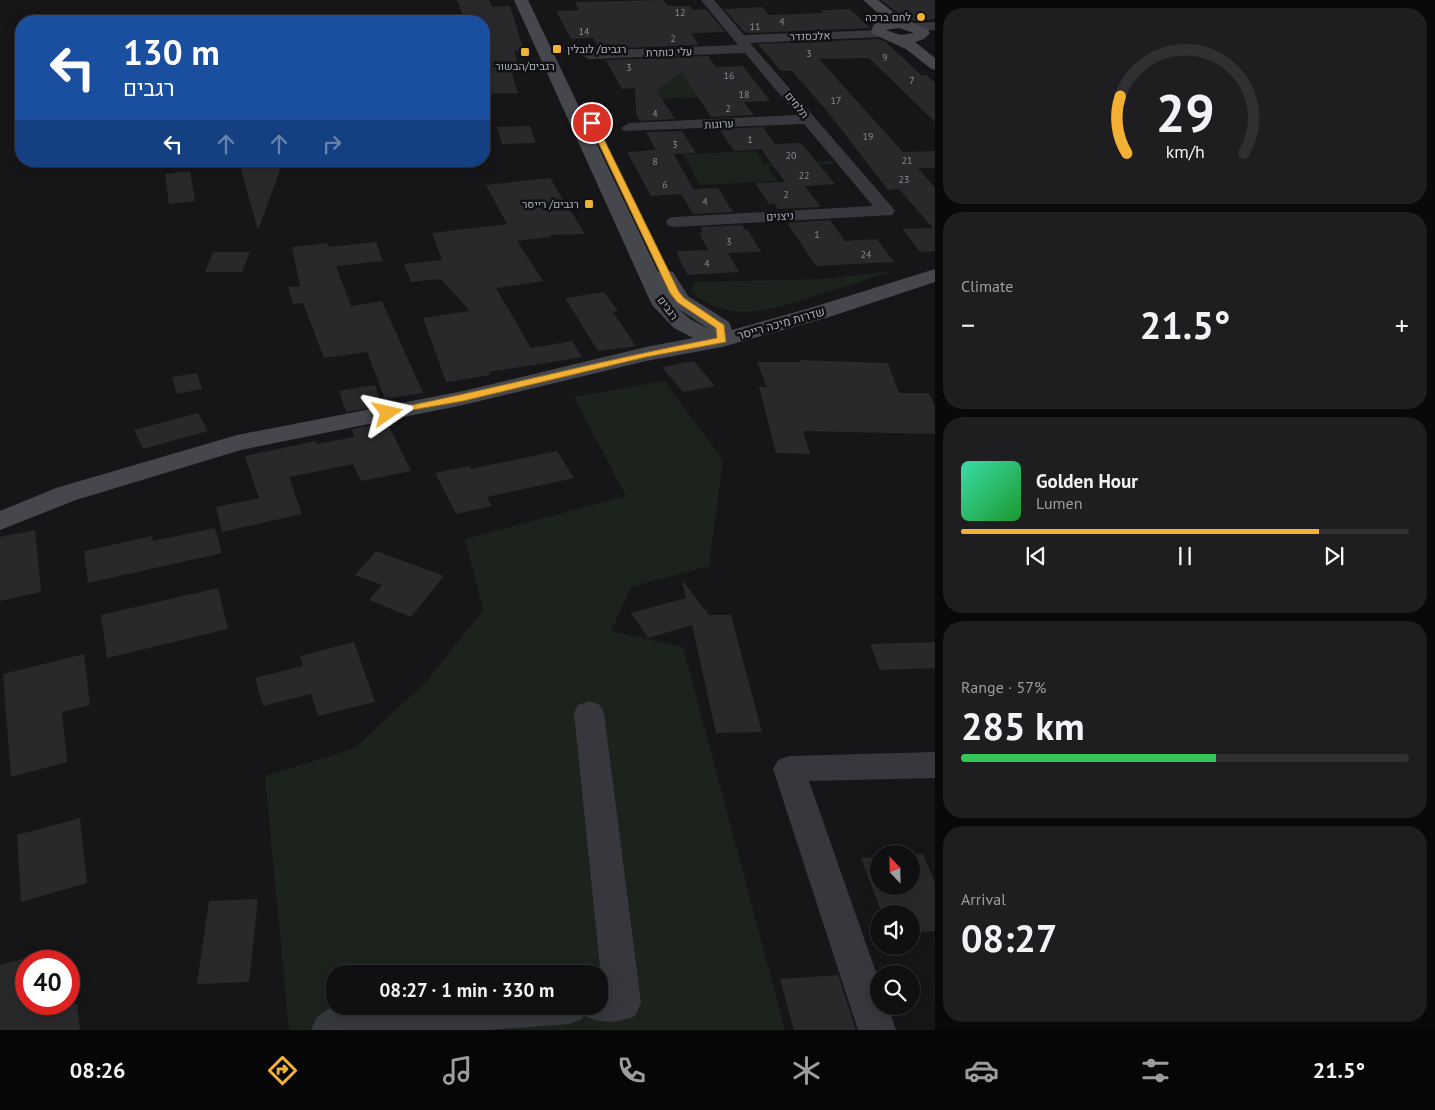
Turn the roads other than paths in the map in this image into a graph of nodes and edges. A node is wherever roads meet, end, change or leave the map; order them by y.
1 (521, 0) edge
2 (533, 0) edge
3 (707, 0) edge
4 (861, 0) edge
5 (870, 0) edge
6 (935, 26) edge
7 (885, 32) junction
8 (920, 32) edge
9 (744, 44) junction
10 (935, 53) edge
11 (590, 55) dead end
12 (935, 65) edge
13 (808, 119) junction
14 (629, 128) dead end
15 (886, 211) joint
16 (675, 222) dead end
17 (935, 275) edge
18 (935, 292) edge
19 (710, 319) junction
20 (780, 324) junction
21 (722, 340) junction
22 (0, 521) edge
23 (589, 713) dead end
24 (935, 765) edge
25 (608, 1004) edge
26 (440, 1015) edge
27 (330, 1030) edge
28 (877, 1030) edge

1 - 21 street, רגבים
2 - 19 street, רגבים
3 - 9 street, תלמים
4 - 7 street
5 - 8 street
6 - 8 street
7 - 8 street
7 - 9 street, אלכסנדר
7 - 12 street
8 - 10 street
9 - 11 street, עלי כותרת
9 - 13 street, תלמים
13 - 14 street, ערוגות
13 - 15 street, תלמים
15 - 16 street, ניצנים
17 - 20 street, שדרות מיכה רייסר
18 - 21 street, שדרות מיכה רייסר
19 - 20 street
19 - 21 street, רגבים
20 - 21 street, שדרות מיכה רייסר
21 - 22 street
23 - 25 street
24 - 28 street
26 - 27 street

